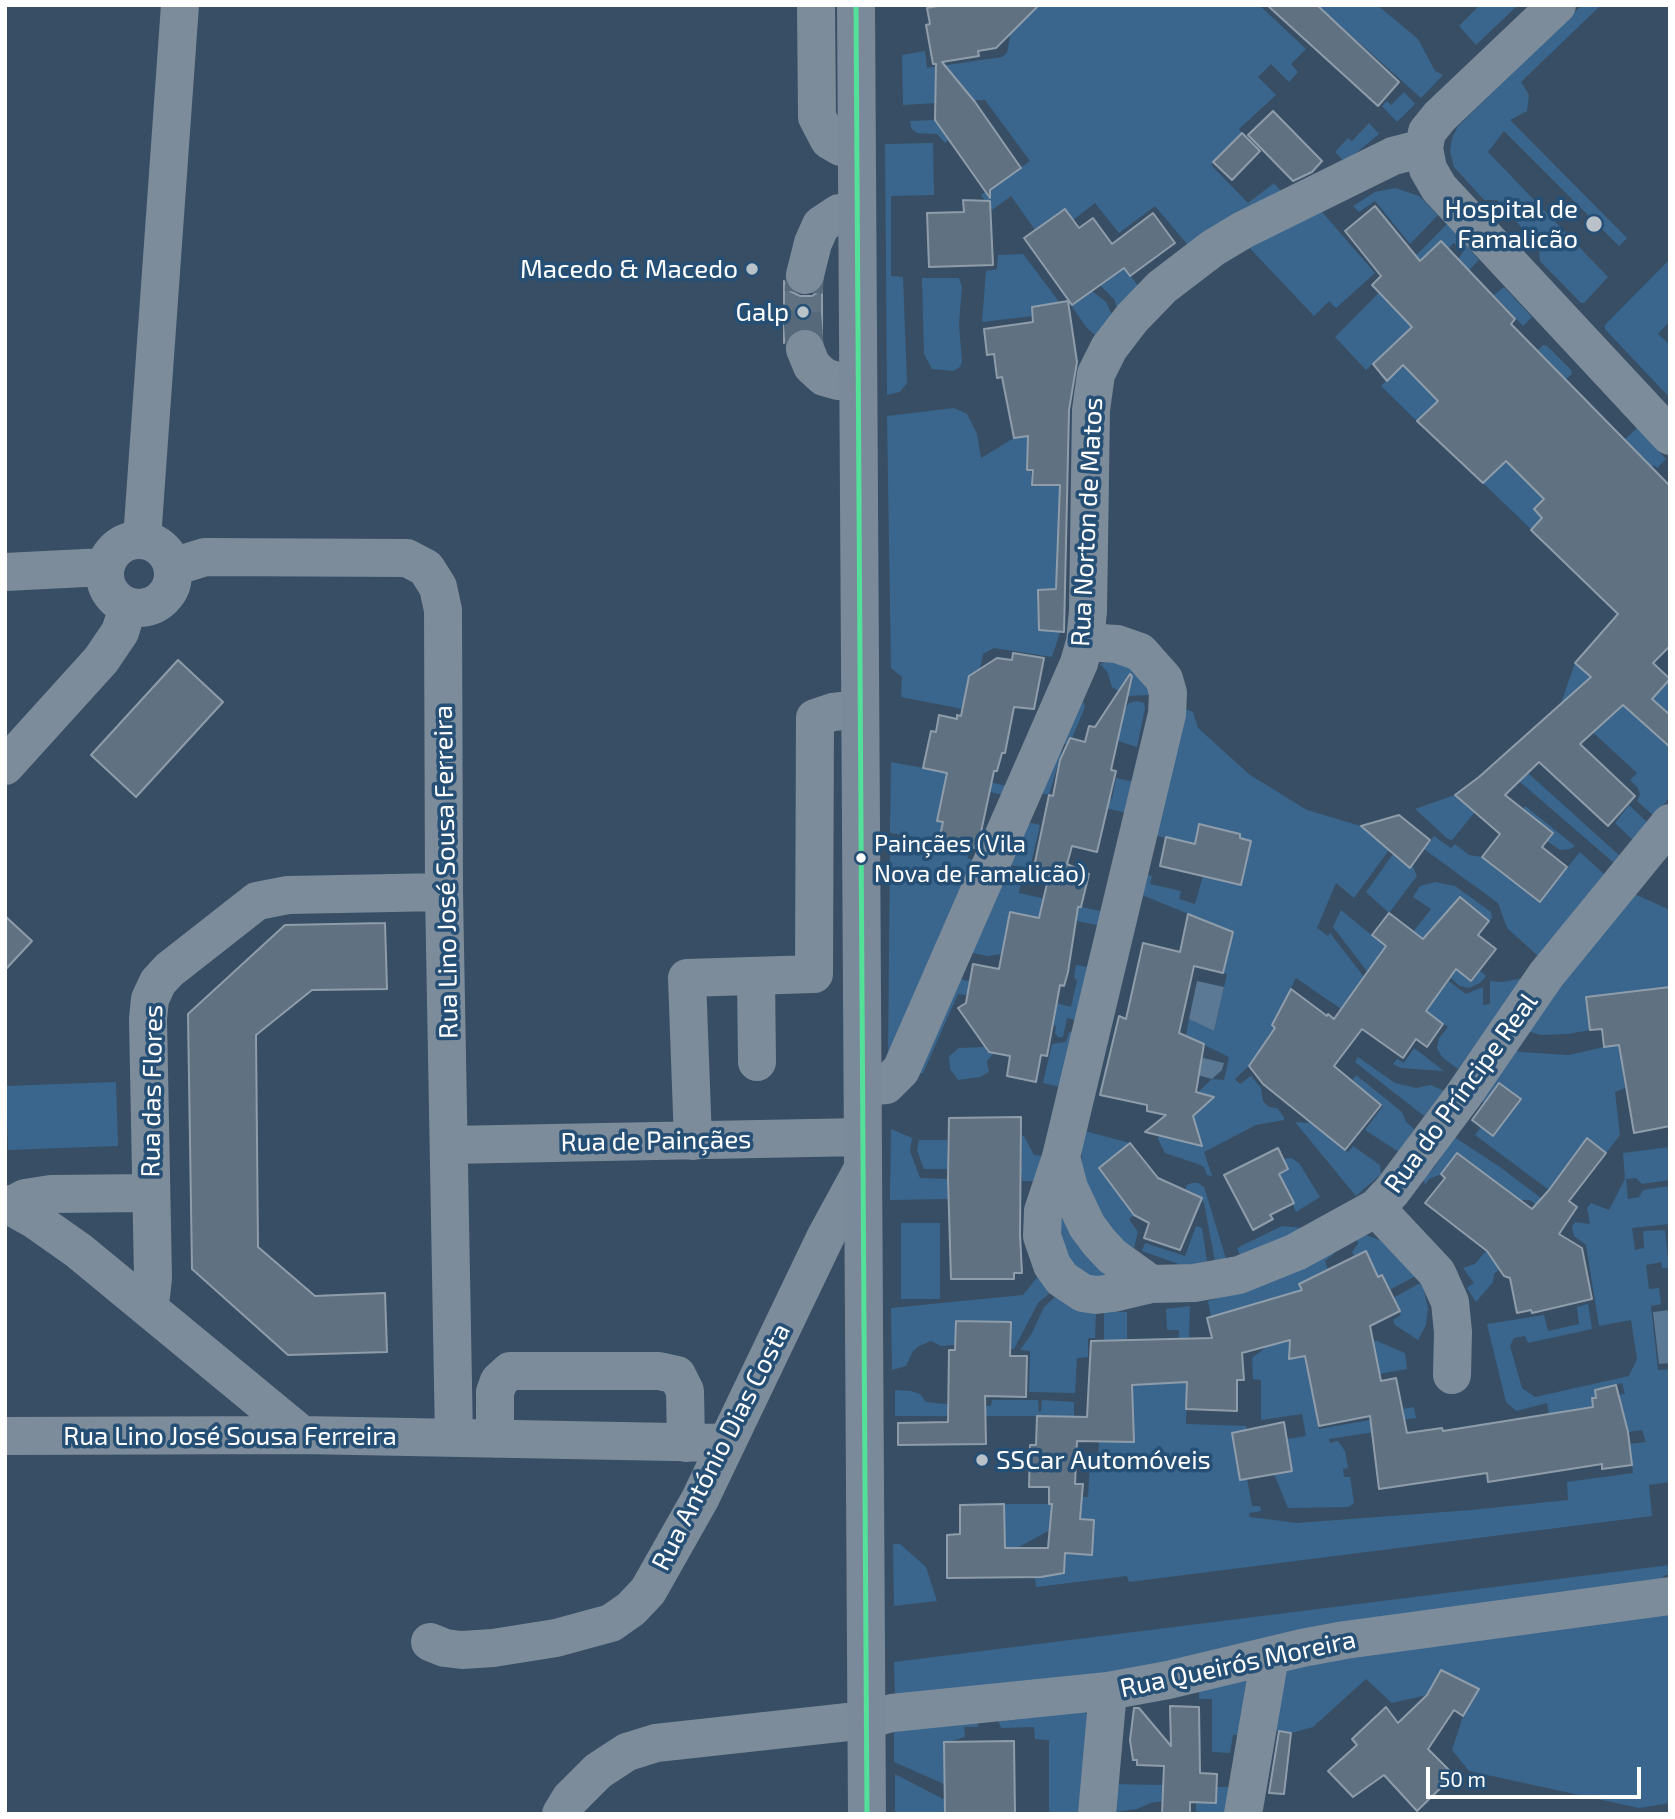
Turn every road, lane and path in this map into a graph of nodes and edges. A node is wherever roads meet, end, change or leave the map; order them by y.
1 (180, 5) edge
2 (816, 5) edge
3 (856, 5) edge
4 (1557, 5) edge
5 (856, 148) junction
6 (1424, 149) junction
7 (857, 213) junction
8 (805, 275) tunnel mouth
9 (804, 349) tunnel mouth
10 (858, 382) junction
11 (1670, 436) edge
12 (142, 540) junction
13 (106, 567) junction
14 (173, 567) junction
15 (5, 572) edge
16 (128, 607) junction
17 (1085, 642) junction
18 (860, 709) junction
19 (5, 766) edge
20 (1670, 823) edge
21 (444, 892) junction
22 (756, 976) junction
23 (757, 1062) dead end
24 (863, 1087) junction
25 (693, 1141) junction
26 (449, 1145) junction
27 (862, 1153) junction
28 (1061, 1157) junction
29 (150, 1194) junction
30 (8, 1205) edge
31 (1376, 1208) junction
32 (1151, 1284) junction
33 (147, 1306) junction
34 (1452, 1374) dead end
35 (302, 1435) junction
36 (5, 1436) edge
37 (454, 1438) junction
38 (495, 1439) junction
39 (686, 1443) junction
40 (727, 1443) junction
41 (1670, 1596) edge
42 (430, 1642) dead end
43 (1270, 1656) junction
44 (1108, 1691) junction
45 (866, 1710) junction
46 (561, 1814) edge
47 (867, 1814) edge
48 (1097, 1814) edge
49 (1243, 1814) edge

1 - 12 street
2 - 5 street
3 - 5 main road
4 - 6 street
5 - 7 main road
6 - 11 street
6 - 17 street, Rua Norton de Matos
7 - 8 street
7 - 10 main road
9 - 10 street
10 - 18 main road
12 - 13 street
12 - 14 street
13 - 15 street
13 - 16 street
14 - 16 street
14 - 21 street, Rua Lino José Sousa Ferreira
16 - 19 street
17 - 24 street, Rua Norton de Matos
17 - 28 street, Rua do Príncipe Real
18 - 22 street
18 - 24 main road
20 - 31 street, Rua do Príncipe Real
21 - 26 street, Rua Lino José Sousa Ferreira
21 - 29 street, Rua das Flores
22 - 23 street
22 - 25 street
24 - 27 main road
25 - 26 street, Rua de Painçães
25 - 27 street, Rua de Painçães
26 - 37 street, Rua Lino José Sousa Ferreira
27 - 40 street, Rua António Dias Costa
27 - 45 main road
28 - 32 street, Rua do Príncipe Real
28 - 32 street, Rua do Príncipe Real
29 - 30 street
29 - 33 street, Rua das Flores
30 - 33 street
31 - 32 street, Rua do Príncipe Real
31 - 34 street
33 - 35 street
35 - 36 street, Rua Lino José Sousa Ferreira
35 - 37 street, Rua Lino José Sousa Ferreira
37 - 38 street, Rua Lino José Sousa Ferreira
38 - 39 street, Rua Lino José Sousa Ferreira
38 - 39 street
39 - 40 street, Rua Lino José Sousa Ferreira
40 - 42 street, Rua António Dias Costa
41 - 43 street, Rua Queirós Moreira
43 - 44 street, Rua Queirós Moreira
43 - 49 street
44 - 45 street, Rua Queirós Moreira
44 - 48 street
45 - 46 street, Rua Queirós Moreira
45 - 47 main road

